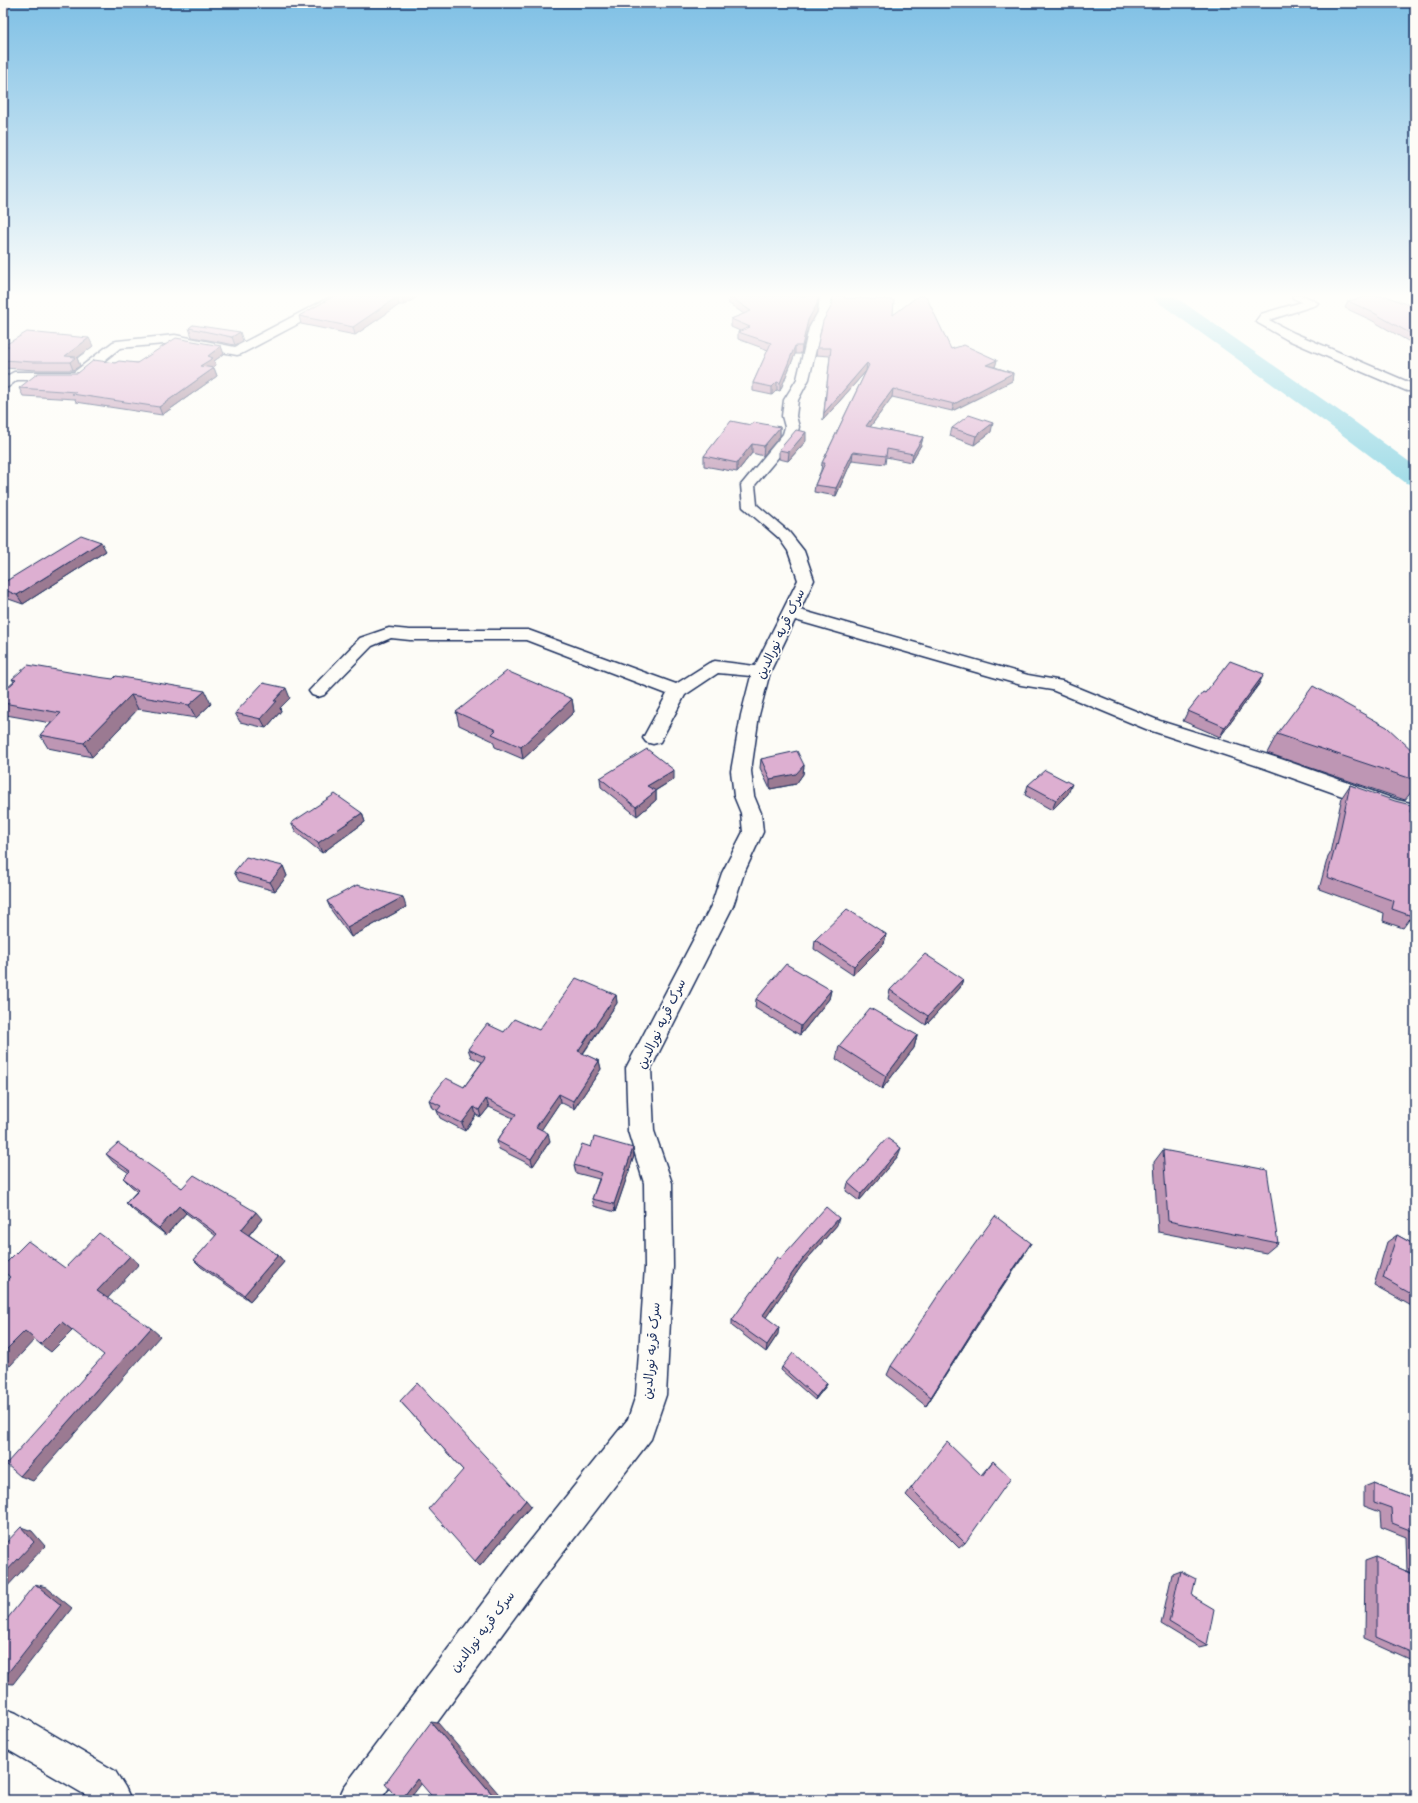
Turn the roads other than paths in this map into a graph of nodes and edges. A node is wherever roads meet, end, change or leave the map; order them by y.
1 (802, 380) edge
2 (1394, 380) edge
3 (1412, 388) dead end
4 (790, 613) junction
5 (761, 672) junction
6 (318, 690) dead end
7 (678, 692) junction
8 (653, 738) dead end
9 (1415, 811) edge
10 (3, 1726) edge
11 (112, 1800) edge
12 (358, 1800) edge

1 - 4 street, سرک قریه نورالدین
2 - 3 street
4 - 5 street, سرک قریه نورالدین
4 - 9 street
5 - 7 street
5 - 12 street, سرک قریه نورالدین
6 - 7 street
7 - 8 street
10 - 11 street

